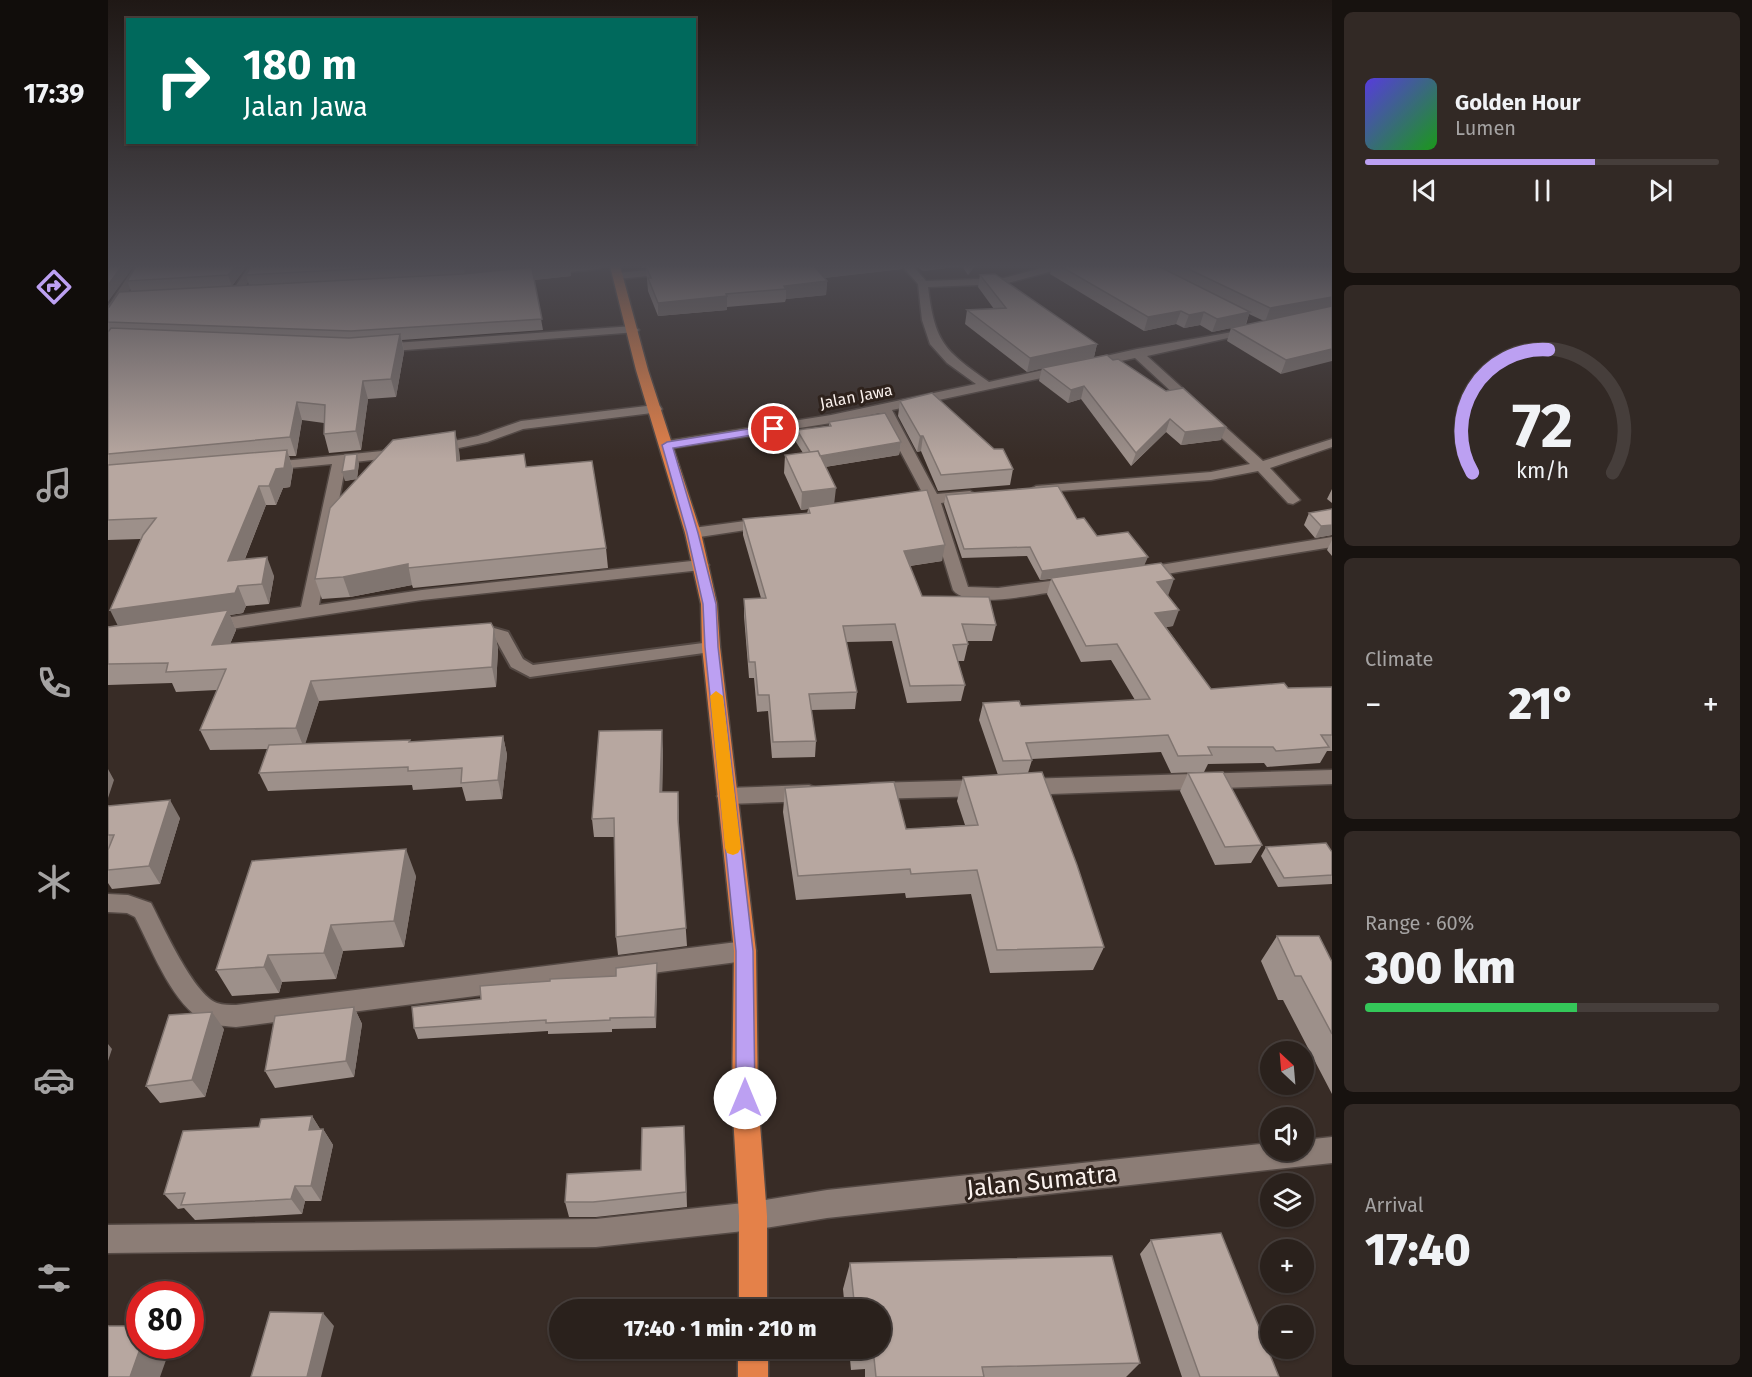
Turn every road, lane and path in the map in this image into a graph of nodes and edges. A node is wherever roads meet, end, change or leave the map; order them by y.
1 (629, 330) edge
2 (633, 330) edge
3 (930, 330) edge
4 (1246, 330) edge
5 (364, 349) edge
6 (1137, 353) junction
7 (987, 386) junction
8 (884, 408) junction
9 (656, 409) junction
10 (1332, 443) edge
11 (667, 445) junction
12 (340, 459) junction
13 (1261, 466) junction
14 (251, 467) edge
15 (1015, 492) edge
16 (980, 495) edge
17 (932, 498) junction
18 (1293, 500) dead end
19 (894, 505) edge
20 (784, 520) edge
21 (693, 533) junction
22 (1332, 543) edge
23 (701, 565) junction
24 (1130, 575) edge
25 (1085, 581) edge
26 (309, 611) junction
27 (195, 628) edge
28 (455, 635) edge
29 (711, 647) junction
30 (1332, 777) edge
31 (833, 792) edge
32 (857, 792) edge
33 (727, 796) junction
34 (108, 903) edge
35 (745, 951) junction
36 (1332, 1150) edge
37 (753, 1216) junction
38 (108, 1239) edge
39 (753, 1299) edge
40 (753, 1359) edge
41 (753, 1377) edge

1 - 5 street
2 - 9 highway
3 - 7 street
4 - 6 street, Jalan Jawa
6 - 7 street, Jalan Jawa
6 - 13 street
7 - 8 street, Jalan Jawa
8 - 11 street, Jalan Jawa
8 - 17 street
9 - 11 highway
9 - 12 street
10 - 13 street
11 - 21 highway
12 - 14 street
12 - 26 street
13 - 15 street
13 - 18 street
16 - 17 street
17 - 19 street
17 - 25 street
20 - 21 street
21 - 23 highway
22 - 24 street
23 - 26 street
23 - 29 highway
26 - 27 street
28 - 29 lane
29 - 33 highway
30 - 32 street
31 - 33 street
33 - 35 highway
34 - 35 street
35 - 37 highway
36 - 37 street, Jalan Sumatra
37 - 38 street, Jalan Sumatra
37 - 39 highway
40 - 41 highway

